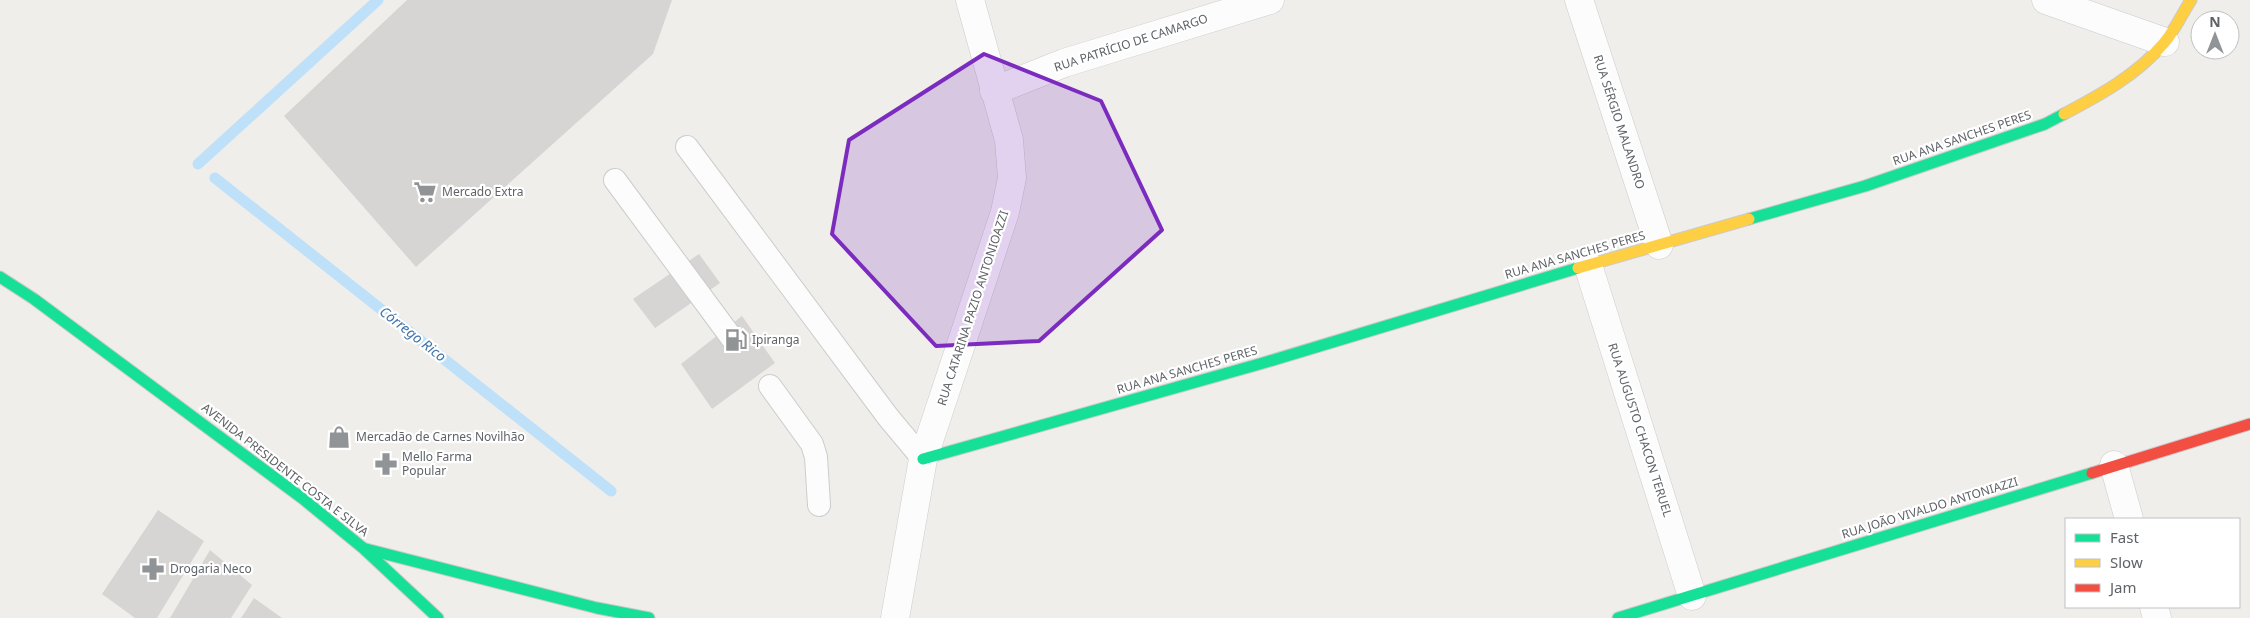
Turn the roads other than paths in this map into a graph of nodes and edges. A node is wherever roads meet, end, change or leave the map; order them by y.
1 (970, 0) edge
2 (1270, 0) edge
3 (1579, 0) edge
4 (2046, 0) edge
5 (2191, 0) edge
6 (2165, 42) junction
7 (994, 91) junction
8 (687, 147) dead end
9 (615, 180) dead end
10 (1659, 245) junction
11 (1588, 265) junction
12 (0, 277) edge
13 (734, 341) dead end
14 (770, 386) dead end
15 (2250, 424) edge
16 (923, 459) junction
17 (2114, 465) junction
18 (819, 505) dead end
19 (2129, 518) edge
20 (363, 548) junction
21 (1692, 596) junction
22 (597, 608) junction
23 (576, 616) dead end
24 (438, 618) edge
25 (649, 618) edge
26 (895, 618) edge
27 (1618, 618) edge

1 - 7 street, RUA CATARINA PAZIO ANTONIOAZZI
2 - 7 street, RUA PATRÍCIO DE CAMARGO
3 - 10 street, RUA SÉRGIO MALANDRO
4 - 6 street
5 - 6 street, RUA ANA SANCHES PERES
6 - 10 street, RUA ANA SANCHES PERES
7 - 16 street, RUA CATARINA PAZIO ANTONIOAZZI
8 - 16 lane
9 - 13 lane
10 - 11 street, RUA ANA SANCHES PERES
11 - 16 street, RUA ANA SANCHES PERES
11 - 21 street, RUA AUGUSTO CHACON TERUEL
12 - 20 street, AVENIDA PRESIDENTE COSTA E SILVA
14 - 18 lane
15 - 17 street, RUA JOÃO VIVALDO ANTONIAZZI
16 - 26 street, RUA CATARINA PAZIO ANTONIOAZZI
17 - 19 street
17 - 21 street, RUA JOÃO VIVALDO ANTONIAZZI
20 - 22 street, AVENIDA PRESIDENTE COSTA E SILVA
20 - 24 street
21 - 27 street, RUA JOÃO VIVALDO ANTONIAZZI
22 - 23 street
22 - 25 street, AVENIDA PRESIDENTE COSTA E SILVA

